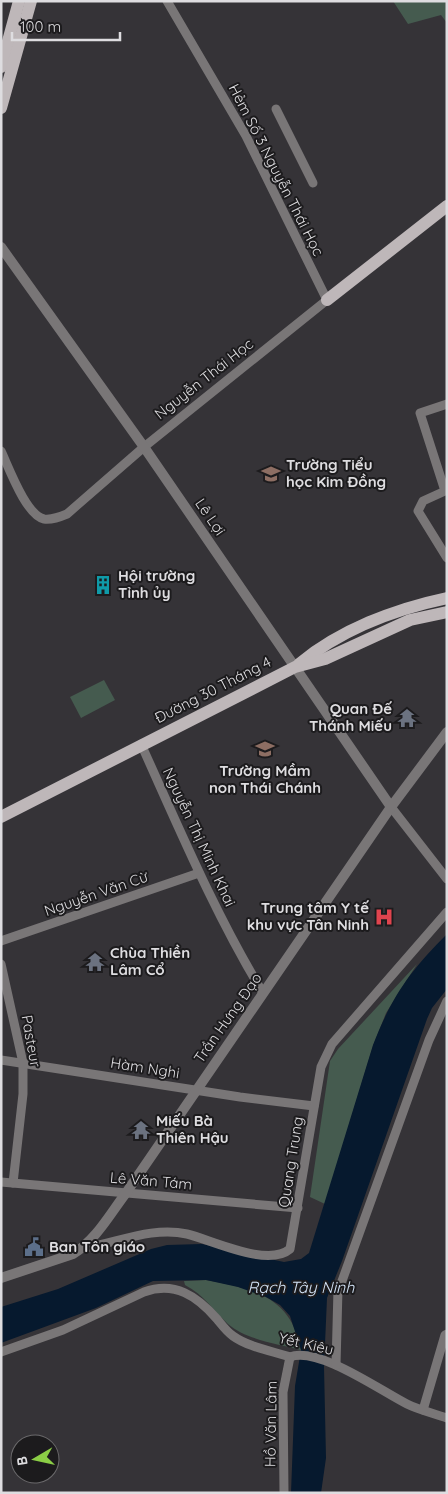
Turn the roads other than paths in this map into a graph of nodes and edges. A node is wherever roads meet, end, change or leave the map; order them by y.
1 (167, 1) edge
2 (22, 2) edge
3 (1, 66) edge
4 (1, 108) edge
5 (276, 109) dead end
6 (313, 183) dead end
7 (447, 206) edge
8 (1, 247) edge
9 (327, 300) junction
10 (447, 404) edge
11 (144, 447) junction
12 (1, 451) edge
13 (447, 558) edge
14 (447, 598) edge
15 (447, 612) edge
16 (295, 667) junction
17 (447, 732) edge
18 (141, 744) junction
19 (391, 807) junction
20 (1, 817) edge
21 (199, 873) junction
22 (447, 879) edge
23 (447, 912) edge
24 (1, 941) edge
25 (1, 964) edge
26 (263, 993) junction
27 (447, 1001) edge
28 (1, 1060) edge
29 (23, 1063) junction
30 (196, 1090) junction
31 (314, 1106) junction
32 (1, 1182) edge
33 (13, 1183) junction
34 (126, 1193) junction
35 (298, 1208) junction
36 (84, 1248) junction
37 (1, 1278) edge
38 (447, 1334) edge
39 (1, 1352) edge
40 (295, 1356) junction
41 (336, 1366) junction
42 (423, 1410) junction
43 (447, 1418) edge
44 (284, 1493) edge

1 - 9 street, Hẻm Số 3 Nguyễn Thái Học
2 - 3 main road
2 - 4 main road
5 - 6 street
7 - 9 main road, Nguyễn Thái Học
8 - 11 street, Lê Lợi
9 - 11 street, Nguyễn Thái Học
10 - 13 street
11 - 12 street, Nguyễn Thái Học
11 - 16 street, Lê Lợi
14 - 16 main road
15 - 16 main road, Đường 30 Tháng 4
16 - 18 main road, Đường 30 Tháng 4
16 - 19 street, Lê Lợi
17 - 19 street, Trần Hưng Đạo
18 - 20 main road, Đường 30 Tháng 4
18 - 21 street, Nguyễn Thị Minh Khai
19 - 22 street
19 - 26 street, Trần Hưng Đạo
21 - 24 street, Nguyễn Văn Cừ
21 - 26 street, Nguyễn Thị Minh Khai
23 - 31 street, Quang Trung
25 - 29 street, Pasteur
26 - 30 street, Trần Hưng Đạo
27 - 41 street
28 - 29 street, Hàm Nghi
29 - 30 street, Hàm Nghi
29 - 33 street, Pasteur
30 - 31 street, Hàm Nghi
30 - 34 street, Trần Hưng Đạo
31 - 35 street, Quang Trung
32 - 33 street, Lê Văn Tám
33 - 34 street, Lê Văn Tám
34 - 35 street, Lê Văn Tám
34 - 36 street, Trần Hưng Đạo
35 - 36 street, Quang Trung
36 - 37 street, Trần Hưng Đạo
38 - 42 street
39 - 40 street, Yết Kiêu
40 - 41 street, Yết Kiêu
40 - 44 street, Hồ Văn Lâm
41 - 42 street, Yết Kiêu
42 - 43 street, Yết Kiêu

